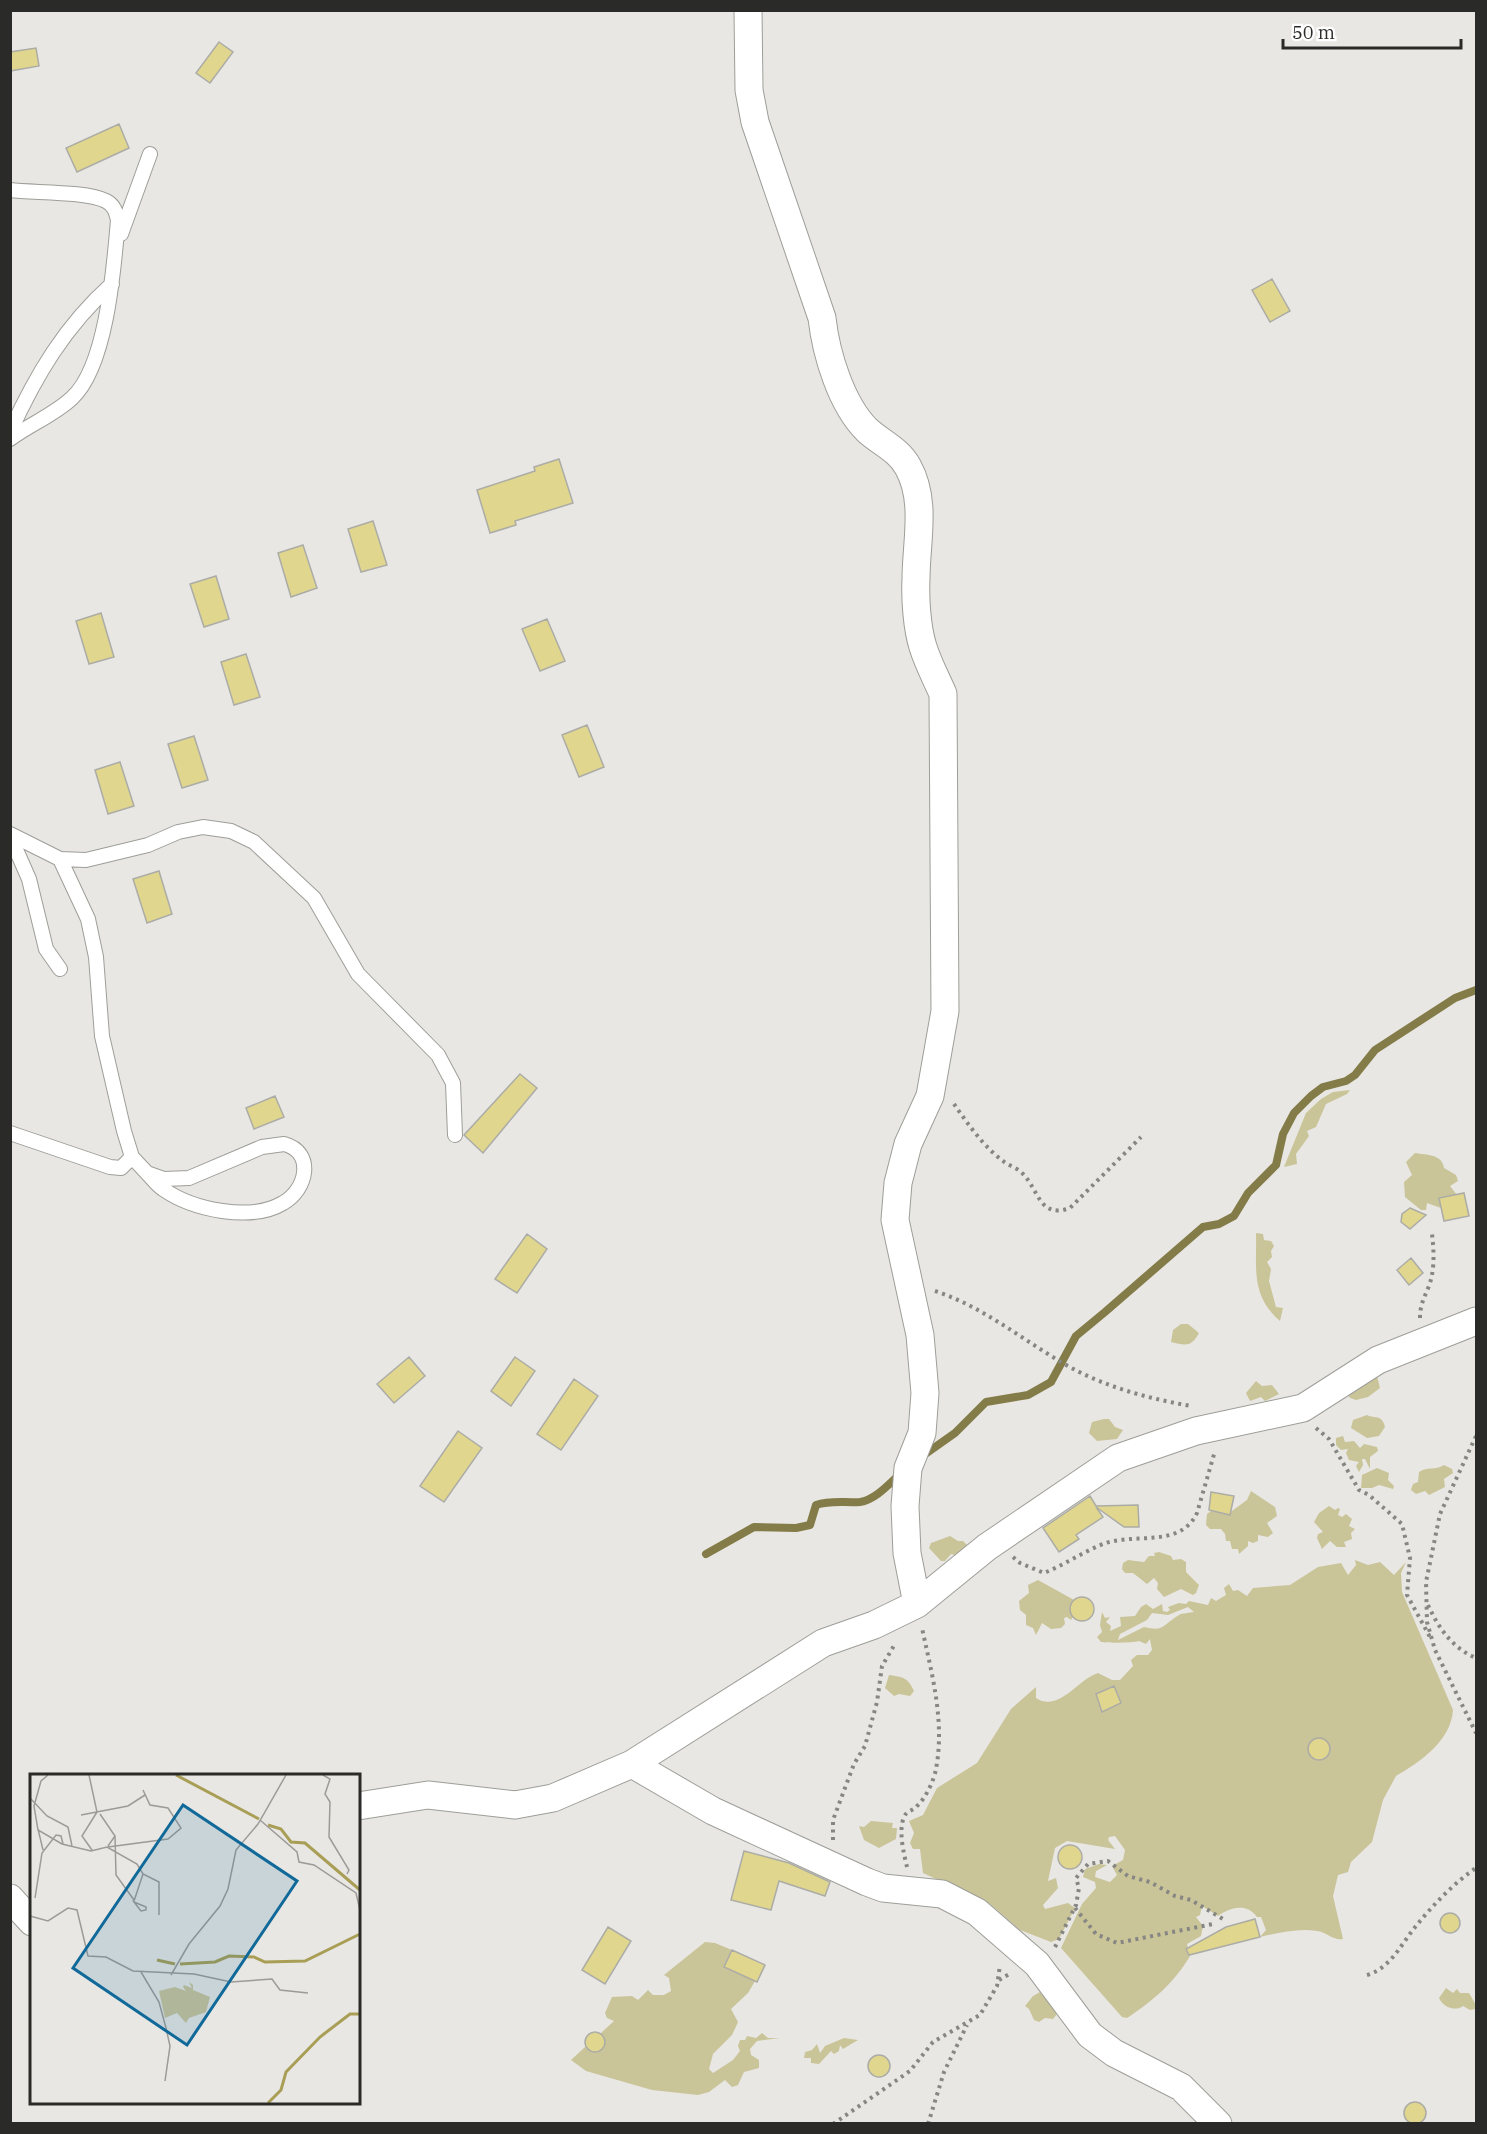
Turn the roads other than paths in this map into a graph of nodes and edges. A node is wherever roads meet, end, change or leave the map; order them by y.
1 (748, 10) edge
2 (150, 154) dead end
3 (10, 190) edge
4 (115, 252) junction
5 (111, 284) junction
6 (10, 432) edge
7 (10, 439) edge
8 (10, 835) edge
9 (60, 859) junction
10 (60, 969) dead end
11 (10, 1133) edge
12 (455, 1135) dead end
13 (132, 1157) junction
14 (147, 1173) junction
15 (1476, 1321) edge
16 (917, 1604) junction
17 (632, 1764) junction
18 (360, 1806) edge
19 (10, 1898) edge
20 (30, 1920) edge
21 (1218, 2124) edge

1 - 16 street
2 - 4 lane
3 - 4 lane
4 - 5 lane
5 - 6 lane
5 - 7 lane
8 - 9 lane
8 - 10 lane
9 - 12 lane
9 - 13 lane
11 - 13 lane
13 - 14 lane
14 - 14 lane
15 - 16 street
16 - 17 street
17 - 18 street
17 - 21 street
19 - 20 street

